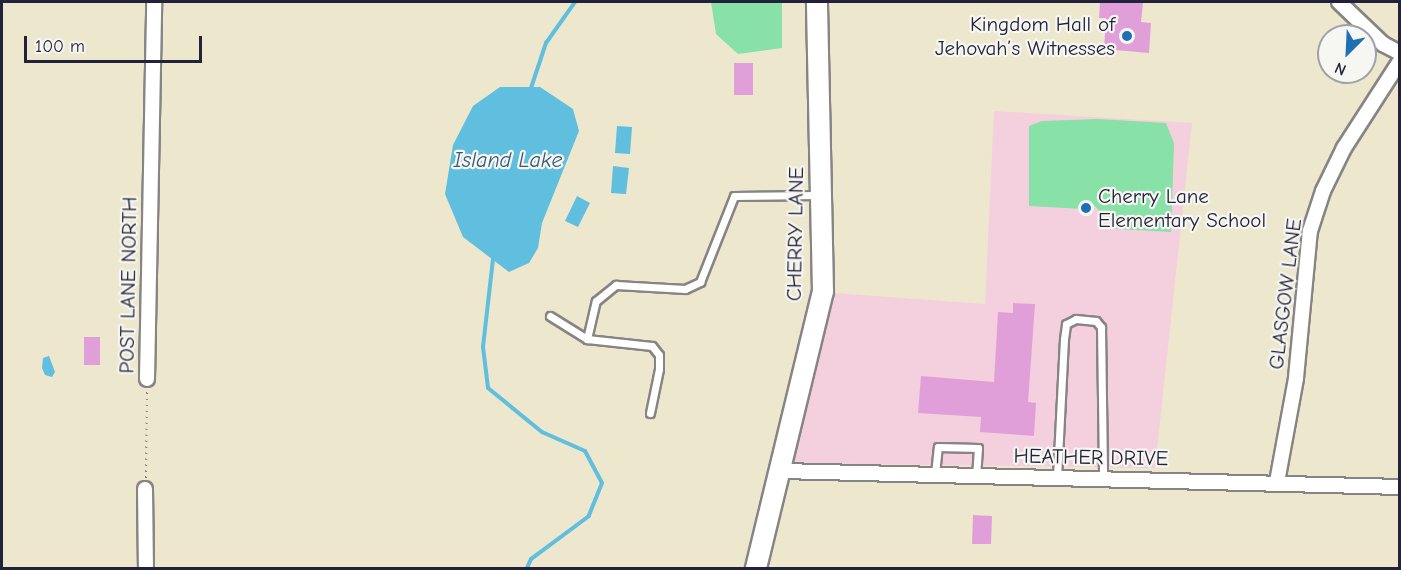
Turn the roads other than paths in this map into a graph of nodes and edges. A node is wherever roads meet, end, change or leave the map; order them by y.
1 (154, 2) edge
2 (817, 2) edge
3 (1339, 2) edge
4 (1400, 53) edge
5 (1400, 61) edge
6 (821, 195) junction
7 (550, 316) dead end
8 (587, 339) junction
9 (147, 379) road end
10 (650, 412) dead end
11 (782, 471) junction
12 (935, 474) junction
13 (976, 475) junction
14 (1057, 477) junction
15 (1103, 478) junction
16 (1276, 482) junction
17 (1400, 487) edge
18 (146, 489) road end
19 (146, 568) edge
20 (756, 568) edge

1 - 9 street, POST LANE NORTH
2 - 6 street, CHERRY LANE
3 - 4 street
5 - 16 street, GLASGOW LANE
6 - 8 lane
6 - 11 street, CHERRY LANE
7 - 8 lane
8 - 10 lane
11 - 12 street, HEATHER DRIVE
11 - 20 street, CHERRY LANE
12 - 13 street, HEATHER DRIVE
12 - 13 lane
13 - 14 street, HEATHER DRIVE
14 - 15 street, HEATHER DRIVE
14 - 15 lane
15 - 16 street, HEATHER DRIVE
16 - 17 street, HEATHER DRIVE
18 - 19 street

